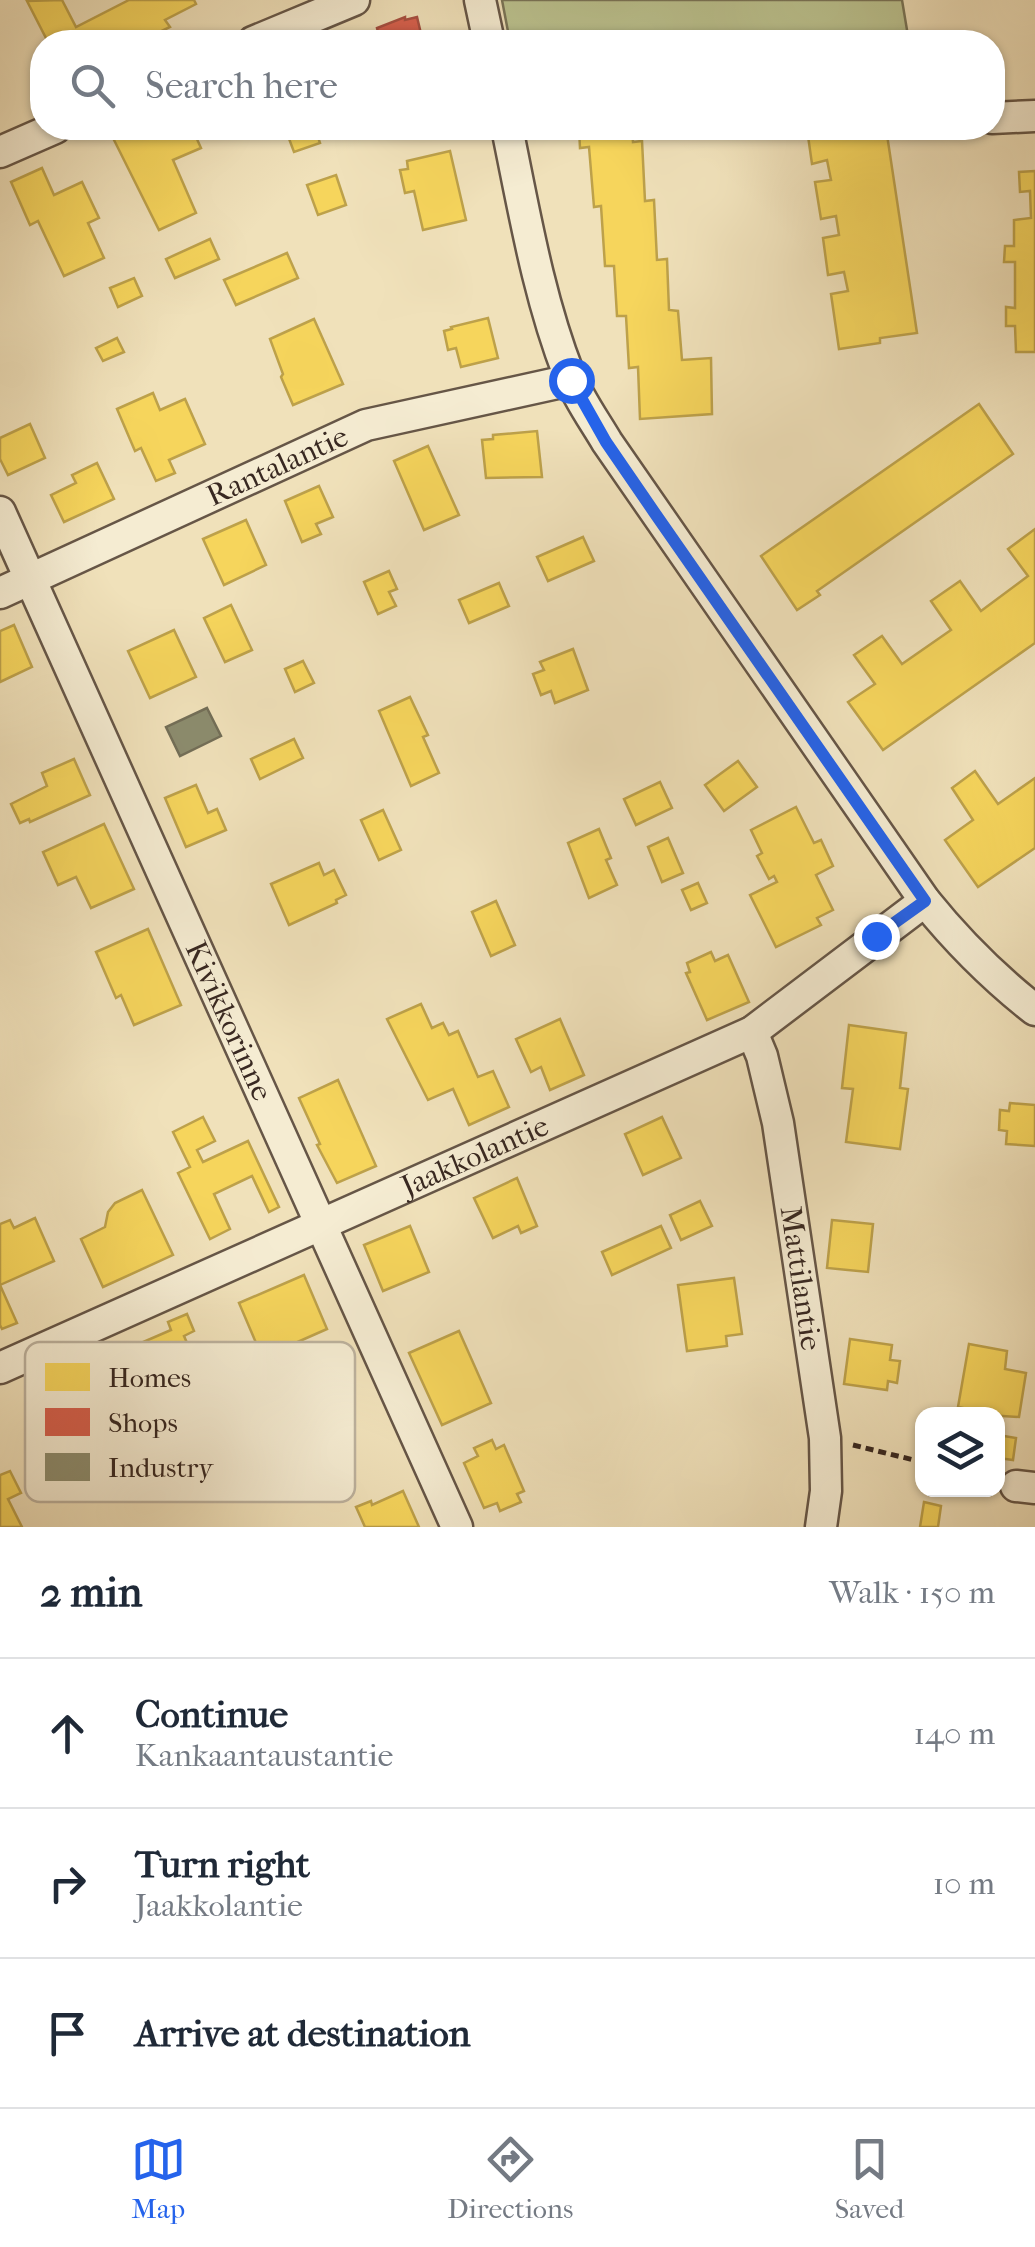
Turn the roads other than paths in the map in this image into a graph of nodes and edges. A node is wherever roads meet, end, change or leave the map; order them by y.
1 (354, 0) edge
2 (480, 0) edge
3 (282, 30) edge
4 (486, 30) edge
5 (1035, 116) edge
6 (1005, 117) edge
7 (30, 139) edge
8 (510, 140) edge
9 (0, 152) edge
10 (571, 380) junction
11 (0, 512) edge
12 (31, 580) junction
13 (0, 594) edge
14 (925, 901) junction
15 (1035, 1010) edge
16 (752, 1032) junction
17 (323, 1225) junction
18 (59, 1342) edge
19 (25, 1357) edge
20 (0, 1368) edge
21 (457, 1527) edge
22 (821, 1527) edge

1 - 3 street
2 - 4 street
5 - 6 street
7 - 9 street
8 - 10 street
10 - 12 street, Rantalantie
10 - 14 street
11 - 12 street, Kivikkorinne
12 - 13 street, Rantalantie
12 - 17 street, Kivikkorinne
14 - 15 street
14 - 16 street, Jaakkolantie
16 - 17 street, Jaakkolantie
16 - 22 street, Mattilantie
17 - 18 street, Jaakkolantie
17 - 21 street, Kivikkorinne
19 - 20 street, Jaakkolantie

